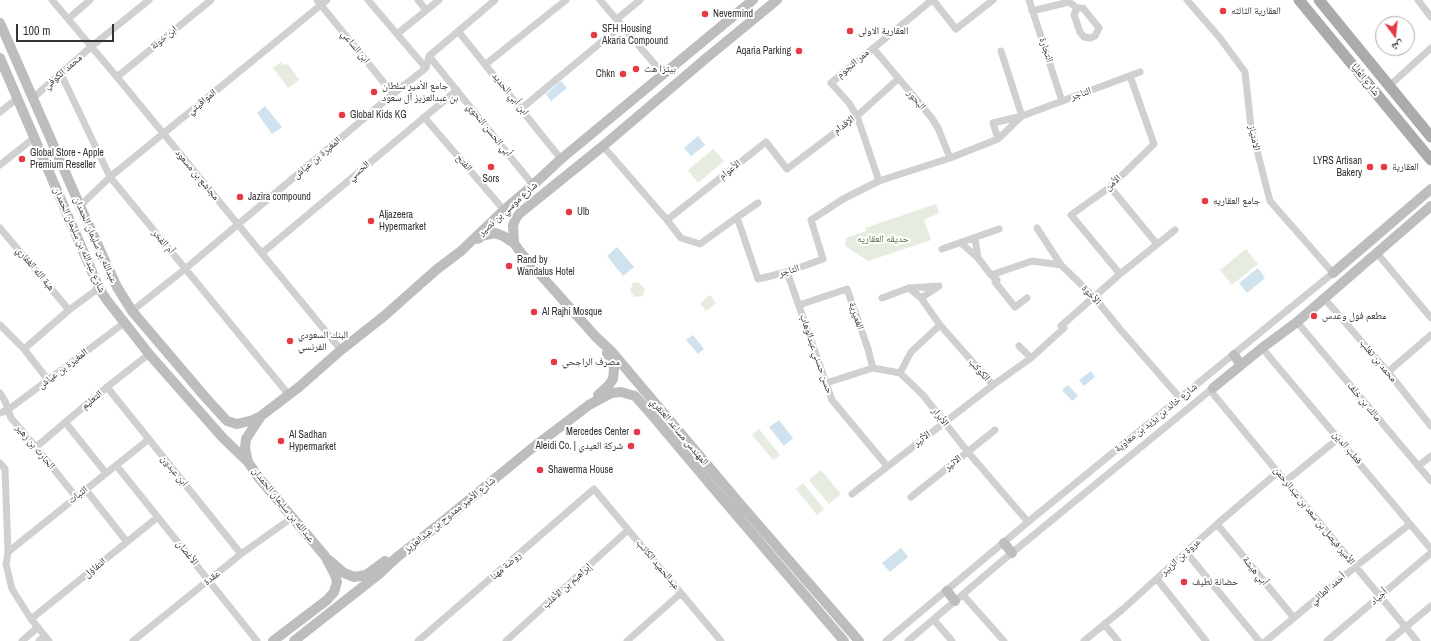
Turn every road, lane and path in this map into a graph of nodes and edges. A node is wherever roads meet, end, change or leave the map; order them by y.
1 (52, 0) edge
2 (90, 0) edge
3 (149, 0) edge
4 (211, 0) edge
5 (368, 0) edge
6 (418, 0) edge
7 (439, 0) edge
8 (495, 0) edge
9 (566, 0) edge
10 (600, 0) edge
11 (640, 0) edge
12 (753, 0) edge
13 (777, 0) edge
14 (932, 0) edge
15 (993, 0) edge
16 (1029, 0) edge
17 (1187, 0) edge
18 (1299, 0) edge
19 (1319, 0) edge
20 (1418, 0) edge
21 (322, 2) edge
22 (1077, 8) dead end
23 (426, 10) junction
24 (1032, 11) junction
25 (1431, 17) edge
26 (68, 19) junction
27 (619, 22) junction
28 (0, 23) edge
29 (458, 30) junction
30 (397, 34) junction
31 (92, 46) junction
32 (873, 48) junction
33 (1431, 48) edge
34 (1001, 51) dead end
35 (429, 56) junction
36 (0, 58) edge
37 (486, 64) junction
38 (426, 68) junction
39 (1140, 72) dead end
40 (61, 74) junction
41 (663, 74) junction
42 (1130, 76) junction
43 (117, 77) junction
44 (898, 79) junction
45 (1389, 86) junction
46 (457, 90) junction
47 (393, 94) junction
48 (18, 98) junction
49 (33, 98) junction
50 (1062, 101) junction
51 (522, 108) junction
52 (0, 112) edge
53 (857, 116) junction
54 (1022, 116) junction
55 (424, 117) junction
56 (163, 134) junction
57 (1431, 136) edge
58 (34, 138) junction
59 (998, 139) junction
60 (603, 146) junction
61 (950, 158) junction
62 (561, 159) junction
63 (1431, 160) edge
64 (0, 165) edge
65 (787, 169) joint
66 (110, 178) junction
67 (879, 181) junction
68 (533, 185) junction
69 (1110, 187) junction
70 (1429, 194) edge
71 (758, 204) dead end
72 (80, 206) junction
73 (1431, 206) edge
74 (504, 210) junction
75 (736, 218) junction
76 (667, 220) junction
77 (238, 224) junction
78 (0, 228) edge
79 (1037, 228) dead end
80 (999, 229) dead end
81 (1175, 230) dead end
82 (975, 238) junction
83 (514, 243) junction
84 (961, 243) junction
85 (1156, 244) junction
86 (942, 249) dead end
87 (461, 251) junction
88 (1376, 252) junction
89 (262, 253) junction
90 (978, 258) junction
91 (1061, 265) junction
92 (185, 269) junction
93 (787, 272) junction
94 (1333, 273) junction
95 (1120, 274) junction
96 (996, 276) junction
97 (99, 288) junction
98 (909, 288) junction
99 (1094, 297) junction
100 (882, 298) dead end
101 (921, 298) junction
102 (1027, 298) dead end
103 (1324, 298) junction
104 (799, 305) junction
105 (69, 310) junction
106 (132, 311) junction
107 (1431, 318) edge
108 (1297, 322) junction
109 (124, 323) junction
110 (0, 324) edge
111 (940, 325) junction
112 (1431, 334) edge
113 (596, 337) junction
114 (1019, 346) dead end
115 (1262, 348) junction
116 (24, 349) junction
117 (341, 350) junction
118 (149, 354) junction
119 (1234, 355) junction
120 (1031, 358) junction
121 (1241, 365) junction
122 (873, 368) junction
123 (1388, 372) junction
124 (900, 373) junction
125 (48, 380) junction
126 (826, 383) junction
127 (993, 385) junction
128 (107, 388) junction
129 (1212, 389) junction
130 (0, 393) edge
131 (610, 393) joint
132 (289, 395) junction
133 (1180, 398) junction
134 (589, 405) junction
135 (9, 409) junction
136 (0, 413) edge
137 (261, 416) junction
138 (65, 422) junction
139 (944, 423) junction
140 (1431, 426) edge
141 (995, 430) dead end
142 (223, 438) joint
143 (1338, 438) junction
144 (149, 439) junction
145 (36, 447) junction
146 (967, 451) junction
147 (1431, 456) edge
148 (248, 462) junction
149 (0, 464) edge
150 (116, 465) junction
151 (886, 466) junction
152 (1418, 466) junction
153 (1278, 472) junction
154 (106, 473) junction
155 (1286, 481) junction
156 (1431, 481) edge
157 (594, 489) joint
158 (86, 490) junction
159 (852, 494) dead end
160 (910, 496) dead end
161 (76, 497) junction
162 (158, 517) junction
163 (292, 517) junction
164 (1028, 522) junction
165 (1217, 524) junction
166 (1410, 524) junction
167 (628, 530) junction
168 (127, 542) junction
169 (1004, 543) junction
170 (1431, 549) edge
171 (8, 552) junction
172 (1186, 552) junction
173 (1012, 553) junction
174 (1431, 553) edge
175 (241, 554) junction
176 (325, 556) junction
177 (396, 558) junction
178 (1356, 566) junction
179 (1157, 579) junction
180 (209, 580) junction
181 (947, 591) junction
182 (681, 593) junction
183 (1379, 596) junction
184 (959, 598) junction
185 (1431, 606) edge
186 (31, 618) junction
187 (1294, 618) junction
188 (934, 620) junction
189 (1104, 624) junction
190 (38, 627) junction
191 (1405, 627) junction
192 (47, 639) edge
193 (22, 641) edge
194 (39, 641) edge
195 (133, 641) edge
196 (257, 641) edge
197 (273, 641) edge
198 (294, 641) edge
199 (418, 641) edge
200 (506, 641) edge
201 (627, 641) edge
202 (721, 641) edge
203 (844, 641) edge
204 (859, 641) edge
205 (886, 641) edge
206 (908, 641) edge
207 (952, 641) edge
208 (1004, 641) edge
209 (1084, 641) edge
210 (1118, 641) edge
211 (1206, 641) edge
212 (1258, 641) edge
213 (1266, 641) edge
214 (1328, 641) edge
215 (1389, 641) edge
216 (1417, 641) edge

1 - 26 street, مجاشع بن مسعود
2 - 26 street
3 - 31 street, محمد الكوفي
4 - 43 street, ابن خولة
5 - 30 street
6 - 23 street
7 - 23 street
8 - 29 street
9 - 37 street
10 - 27 street
11 - 27 street
12 - 41 street, شارع موسي بن نصير
13 - 60 street, شارع موسي بن نصير
14 - 15 street
14 - 32 street, ممر النجوم
16 - 24 street, التجارة
17 - 94 street, الامتياز
18 - 63 main road, شارع العليا
19 - 45 main road, شارع العليا
20 - 25 street
21 - 47 street, ابن الساعي
21 - 56 street, المواقيتي
22 - 24 street
23 - 30 street
24 - 50 street, التجارة
26 - 31 street, مجاشع بن مسعود
27 - 41 street
27 - 51 street
28 - 49 street, عبدالله بن سليمان الحمدان
29 - 35 street
29 - 37 street, ابن أبي الحديد
30 - 38 street
31 - 40 street, محمد الكوفي
31 - 43 street, مجاشع بن مسعود
32 - 44 street, البحور
32 - 53 street, ممر النجوم
33 - 45 street
34 - 54 street
35 - 38 street
35 - 46 street, أبي الحسن النحوي
36 - 48 street, شارع عبدالله بن سليمان الحمدان
37 - 51 street, ابن أبي الحديد
38 - 47 street, المغيرة بن عياش
39 - 42 street, التاجر
40 - 49 street, محمد الكوفي
40 - 66 street, أم الفخر
41 - 62 street, شارع موسي بن نصير
42 - 50 street, التاجر
42 - 69 street, الأمن
43 - 56 street, مجاشع بن مسعود
44 - 53 street, الإقدام
44 - 61 street, البحور
45 - 57 main road, شارع العليا
46 - 55 street, الحسي
46 - 68 street, أبي الحسن النحوي
47 - 77 street, المغيرة بن عياش
48 - 52 street
48 - 58 street, شارع عبدالله بن سليمان الحمدان
49 - 72 street, عبدالله بن سليمان الحمدان
50 - 54 street, التاجر
51 - 62 street, ابن أبي الحديد
53 - 65 street, الإقدام
53 - 67 street
54 - 59 street, التاجر
54 - 59 street, التاجر
55 - 74 street, الفتح
55 - 89 street, الحسي
56 - 66 street, المواقيتي
56 - 77 street, مجاشع بن مسعود
58 - 64 street
58 - 97 street, شارع عبدالله بن سليمان الحمدان
59 - 61 street, التاجر
60 - 76 street
60 - 83 street, شارع موسي بن نصير
61 - 67 street, التاجر
62 - 68 street, شارع موسي بن نصير
65 - 76 street, الأعوام
66 - 72 street, المواقيتي
66 - 92 street, أم الفخر
67 - 93 street, التاجر
68 - 74 street, شارع موسي بن نصير
69 - 85 street
69 - 95 street, الأمن
70 - 94 street, شارع خالد بن يزيد بن معاوية
71 - 75 street
72 - 106 street, عبدالله بن سليمان الحمدان
73 - 88 street, شارع خالد بن يزيد بن معاوية
74 - 87 street, شارع موسي بن نصير
75 - 76 street
75 - 93 street, التاجر
77 - 89 street, مجاشع بن مسعود
77 - 92 street, المغيرة بن عياش
78 - 105 street, هبة الله الغفاري
79 - 91 street, الأخوة
80 - 82 street
81 - 85 street
82 - 84 street
82 - 90 street
83 - 87 street
83 - 113 street, المهندس مساعد العنقري
84 - 86 street
84 - 90 street
85 - 95 street
87 - 117 street, شارع موسي بن نصير
88 - 103 street, شارع خالد بن يزيد بن معاوية
88 - 107 street
89 - 117 street, مجاشع بن مسعود
90 - 96 street
91 - 96 street
91 - 99 street, الأخوة
92 - 106 street, المغيرة بن عياش
92 - 132 street, أم الفخر
93 - 104 street, حسن حسني عبدالوهاب
94 - 119 street, شارع خالد بن يزيد بن معاوية
95 - 99 street
96 - 102 street
97 - 105 street
97 - 109 street, شارع عبدالله بن سليمان الحمدان
98 - 100 street
98 - 101 street, الكوكب
98 - 101 street
99 - 120 street, الكوكب
99 - 133 street, الأخوة
101 - 111 street, الكوكب
103 - 108 street, شارع خالد بن يزيد بن معاوية
103 - 123 street, محمد بن تغلب
104 - 122 street, الغميرية
104 - 126 street, حسن حسني عبدالوهاب
105 - 116 street
106 - 137 street, عبدالله بن سليمان الحمدان
108 - 115 street, شارع خالد بن يزيد بن معاوية
108 - 152 street, مالك بن خلف
109 - 118 street, شارع عبدالله بن سليمان الحمدان
109 - 125 street, المغيرة بن عياش
110 - 116 street
111 - 124 street
111 - 127 street, الكوكب
112 - 123 street
113 - 134 street
113 - 204 street, المهندس مساعد العنقري
114 - 120 street
115 - 121 street, شارع خالد بن يزيد بن معاوية
115 - 143 street, قطب الدين
116 - 125 street
117 - 132 street, شارع موسي بن نصير
118 - 128 street, التعليم
118 - 142 street, شارع عبدالله بن سليمان الحمدان
119 - 121 street
119 - 133 street, شارع خالد بن يزيد بن معاوية
120 - 127 street, الكوكب
121 - 129 street, شارع خالد بن يزيد بن معاوية
122 - 124 street
122 - 126 street
123 - 140 street, محمد بن تغلب
124 - 139 street, الأبرار
125 - 135 street, المغيرة بن عياش
126 - 151 street, حسن حسني عبدالوهاب
127 - 139 street, الأثير
128 - 138 street, التعليم
128 - 144 street, ابن عبدون
129 - 153 street, الأمير فيصل بن سعد بن عبدالرحمن
129 - 173 street, شارع خالد بن يزيد بن معاوية
130 - 135 street, الحارث بن زهير
131 - 134 street, شارع الأمير ممدوح بن عبدالعزيز
131 - 203 street, المهندس مساعد العنقري
132 - 137 street, شارع موسي بن نصير
133 - 164 street, شارع خالد بن يزيد بن معاوية
134 - 177 street, شارع الأمير ممدوح بن عبدالعزيز
135 - 136 street, المغيرة بن عياش
135 - 145 street, الحارث بن زهير
137 - 148 street
138 - 145 street, التعليم
138 - 154 street
139 - 146 street, الأبرار
139 - 151 street, الأثير
141 - 146 street, الاثير
142 - 148 street, عبدالله بن سليمان الحمدان
143 - 155 street
143 - 166 street, قطب الدين
144 - 150 street, الثبات
144 - 175 street, ابن عبدون
145 - 161 street, الحارث بن زهير
146 - 160 street, الاثير
146 - 164 street, الأبرار
147 - 152 street
148 - 163 street, عبدالله بن سليمان الحمدان
149 - 171 street
150 - 154 street, الثبات
150 - 162 street, الأغصان
151 - 159 street, الأثير
152 - 156 street, مالك بن خلف
153 - 155 street, الأمير فيصل بن سعد بن عبدالرحمن
153 - 165 street, عروة بن الزبير
154 - 158 street, الثبات
155 - 178 street, الأمير فيصل بن سعد بن عبدالرحمن
157 - 167 street, عبدالحميد الكاتب
157 - 199 street, روضة مهنا
158 - 161 street, الثبات
158 - 168 street
161 - 171 street, الثبات
162 - 168 street, التفاؤل
162 - 180 street, الأغصان
163 - 175 street, عقدة
163 - 176 street, عبدالله بن سليمان الحمدان
164 - 169 street, شارع خالد بن يزيد بن معاوية
165 - 172 street, عروة بن الزبير
165 - 187 street, أبي هيشة
166 - 170 street, قطب الدين
166 - 178 street, أحمد الطائي
167 - 182 street, عبدالحميد الكاتب
167 - 200 street, إبراهيم بن الأغلب
168 - 186 street, التفاؤل
169 - 173 street
169 - 181 street, شارع خالد بن يزيد بن معاوية
171 - 186 street
172 - 179 street, عروة بن الزبير
172 - 212 street
173 - 184 street, شارع خالد بن يزيد بن معاوية
174 - 183 street, أجياد
175 - 180 street, عقدة
176 - 177 street
176 - 197 street
177 - 198 street, شارع الأمير ممدوح بن عبدالعزيز
178 - 183 street, الأمير فيصل بن سعد بن عبدالرحمن
178 - 187 street, أحمد الطائي
179 - 189 street, عروة بن الزبير
179 - 211 street
180 - 195 street, عقدة
180 - 196 street, الأغصان
181 - 184 street
181 - 205 street, شارع خالد بن يزيد بن معاوية
182 - 201 street
182 - 202 street, عبدالحميد الكاتب
183 - 191 street, الأمير فيصل بن سعد بن عبدالرحمن
183 - 214 street, أجياد
184 - 188 street, شارع خالد بن يزيد بن معاوية
184 - 208 street
185 - 191 street
186 - 190 street
187 - 213 street, أحمد الطائي
188 - 206 street, شارع خالد بن يزيد بن معاوية
188 - 207 street
189 - 209 street, عروة بن الزبير
189 - 210 street
190 - 192 street
190 - 193 street
191 - 215 street
191 - 216 street, الأمير فيصل بن سعد بن عبدالرحمن
192 - 194 street

